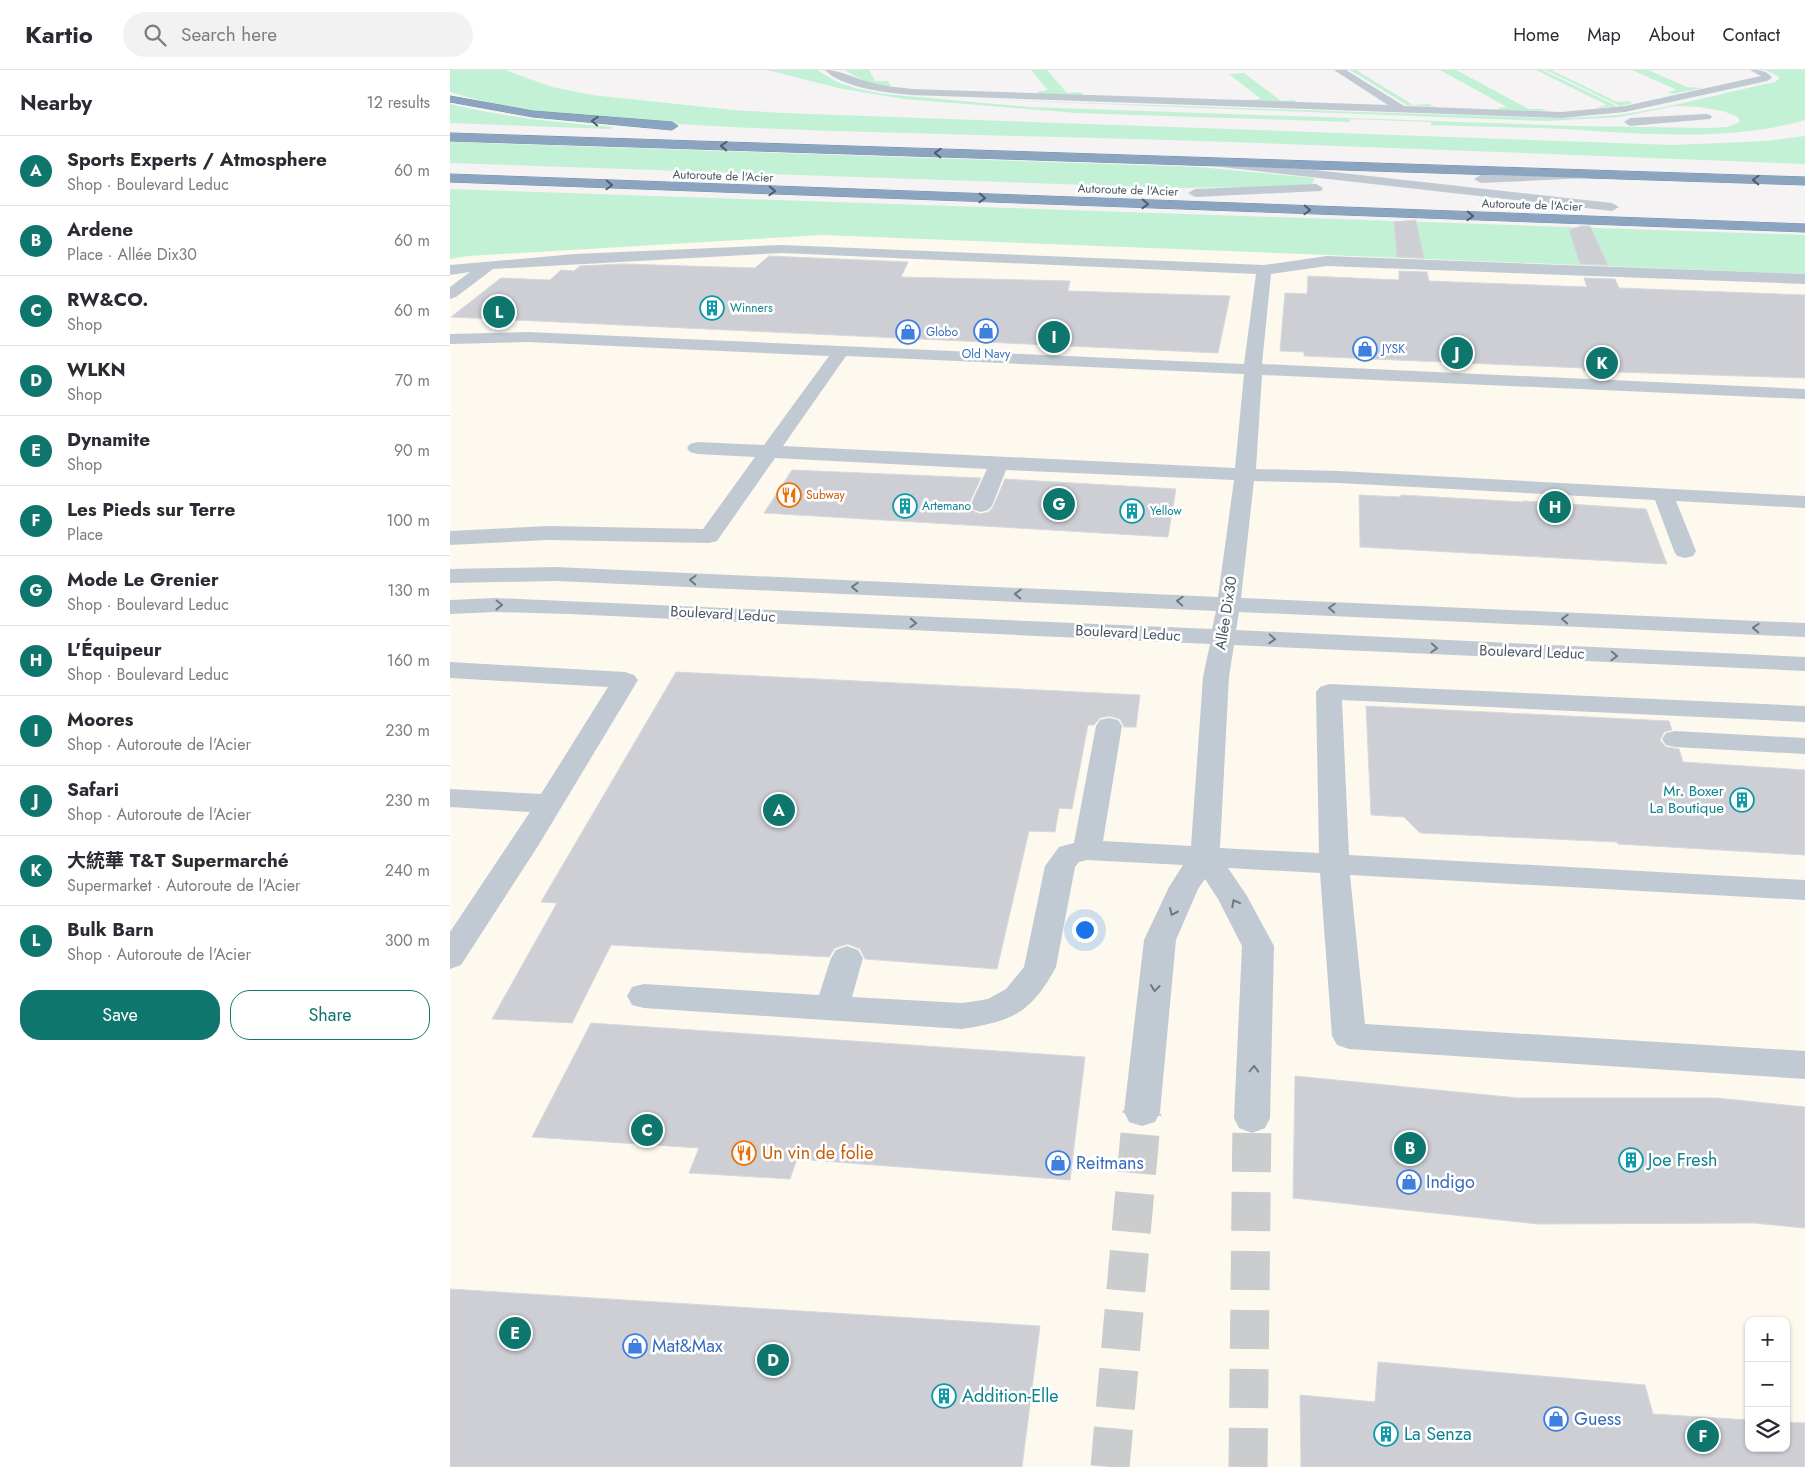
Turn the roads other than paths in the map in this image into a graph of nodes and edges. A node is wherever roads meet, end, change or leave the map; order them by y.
1 (830, 70) edge
2 (1339, 70) edge
3 (1755, 70) edge
4 (942, 89) junction
5 (450, 99) edge
6 (1402, 109) junction
7 (1706, 118) dead end
8 (1620, 123) dead end
9 (1597, 124) dead end
10 (450, 127) edge
11 (682, 127) dead end
12 (797, 136) dead end
13 (450, 137) edge
14 (1040, 156) junction
15 (1204, 162) junction
16 (1670, 164) dead end
17 (1719, 165) dead end
18 (450, 167) edge
19 (1805, 168) edge
20 (1597, 175) junction
21 (450, 178) edge
22 (1805, 182) edge
23 (450, 184) edge
24 (561, 184) junction
25 (1397, 184) junction
26 (1195, 193) junction
27 (1617, 207) joint
28 (1805, 228) edge
29 (490, 265) junction
30 (450, 270) edge
31 (1264, 270) junction
32 (1805, 279) edge
33 (450, 294) edge
34 (450, 339) edge
35 (840, 352) junction
36 (1252, 370) junction
37 (1805, 394) edge
38 (697, 448) dead end
39 (769, 451) junction
40 (999, 464) junction
41 (1245, 474) junction
42 (1663, 494) junction
43 (1805, 502) edge
44 (981, 506) dead end
45 (450, 538) edge
46 (1685, 551) dead end
47 (450, 576) edge
48 (1229, 603) junction
49 (450, 607) edge
50 (1805, 630) edge
51 (1223, 637) junction
52 (1805, 664) edge
53 (450, 670) edge
54 (1803, 719) edge
55 (1109, 726) dead end
56 (1675, 739) dead end
57 (1805, 746) edge
58 (450, 798) edge
59 (549, 804) junction
60 (1087, 850) junction
61 (1206, 856) junction
62 (1334, 863) junction
63 (1805, 890) edge
64 (450, 956) edge
65 (846, 958) dead end
66 (644, 996) dead end
67 (832, 1007) junction
68 (1805, 1066) edge
69 (1142, 1112) tunnel mouth
70 (1252, 1118) tunnel mouth

1 - 4 street
2 - 6 street
3 - 6 street
4 - 6 street
4 - 9 street
11 -> 5 highway
7 - 8 street
10 - 12 highway
14 -> 13 highway, Autoroute de l'Acier
14 - 15 highway, Autoroute de l'Acier
14 - 16 highway
15 - 20 highway, Autoroute de l'Acier
15 - 25 street
17 - 19 highway
18 - 26 highway, Autoroute de l'Acier
22 -> 20 highway, Autoroute de l'Acier
20 - 25 street
21 - 24 highway
23 - 24 highway
24 -> 28 highway
25 - 26 street
25 - 27 street
26 - 27 highway, Autoroute de l'Acier
29 - 30 street
29 - 31 street
29 - 33 street
31 - 32 street
31 - 36 street, Allée Dix30
34 - 35 street
35 - 36 street
35 - 39 street
36 - 37 street
36 - 41 street, Allée Dix30
38 - 39 street
39 - 40 street
39 - 45 street
40 - 41 street
40 - 44 street
41 - 42 street
41 - 48 street, Allée Dix30
42 - 43 street
42 - 46 street
48 -> 47 street
50 -> 48 street
48 - 51 street, Allée Dix30
49 -> 51 street, Boulevard Leduc
51 -> 52 street, Boulevard Leduc
51 - 61 street, Allée Dix30
53 - 59 street
54 - 62 street
55 - 60 street
56 - 57 street
58 - 59 street
59 - 64 street
60 - 61 street
60 - 67 street
61 - 62 street
61 -> 69 street
70 -> 61 street
62 - 63 street
62 - 68 street
65 - 67 street
66 - 67 street

